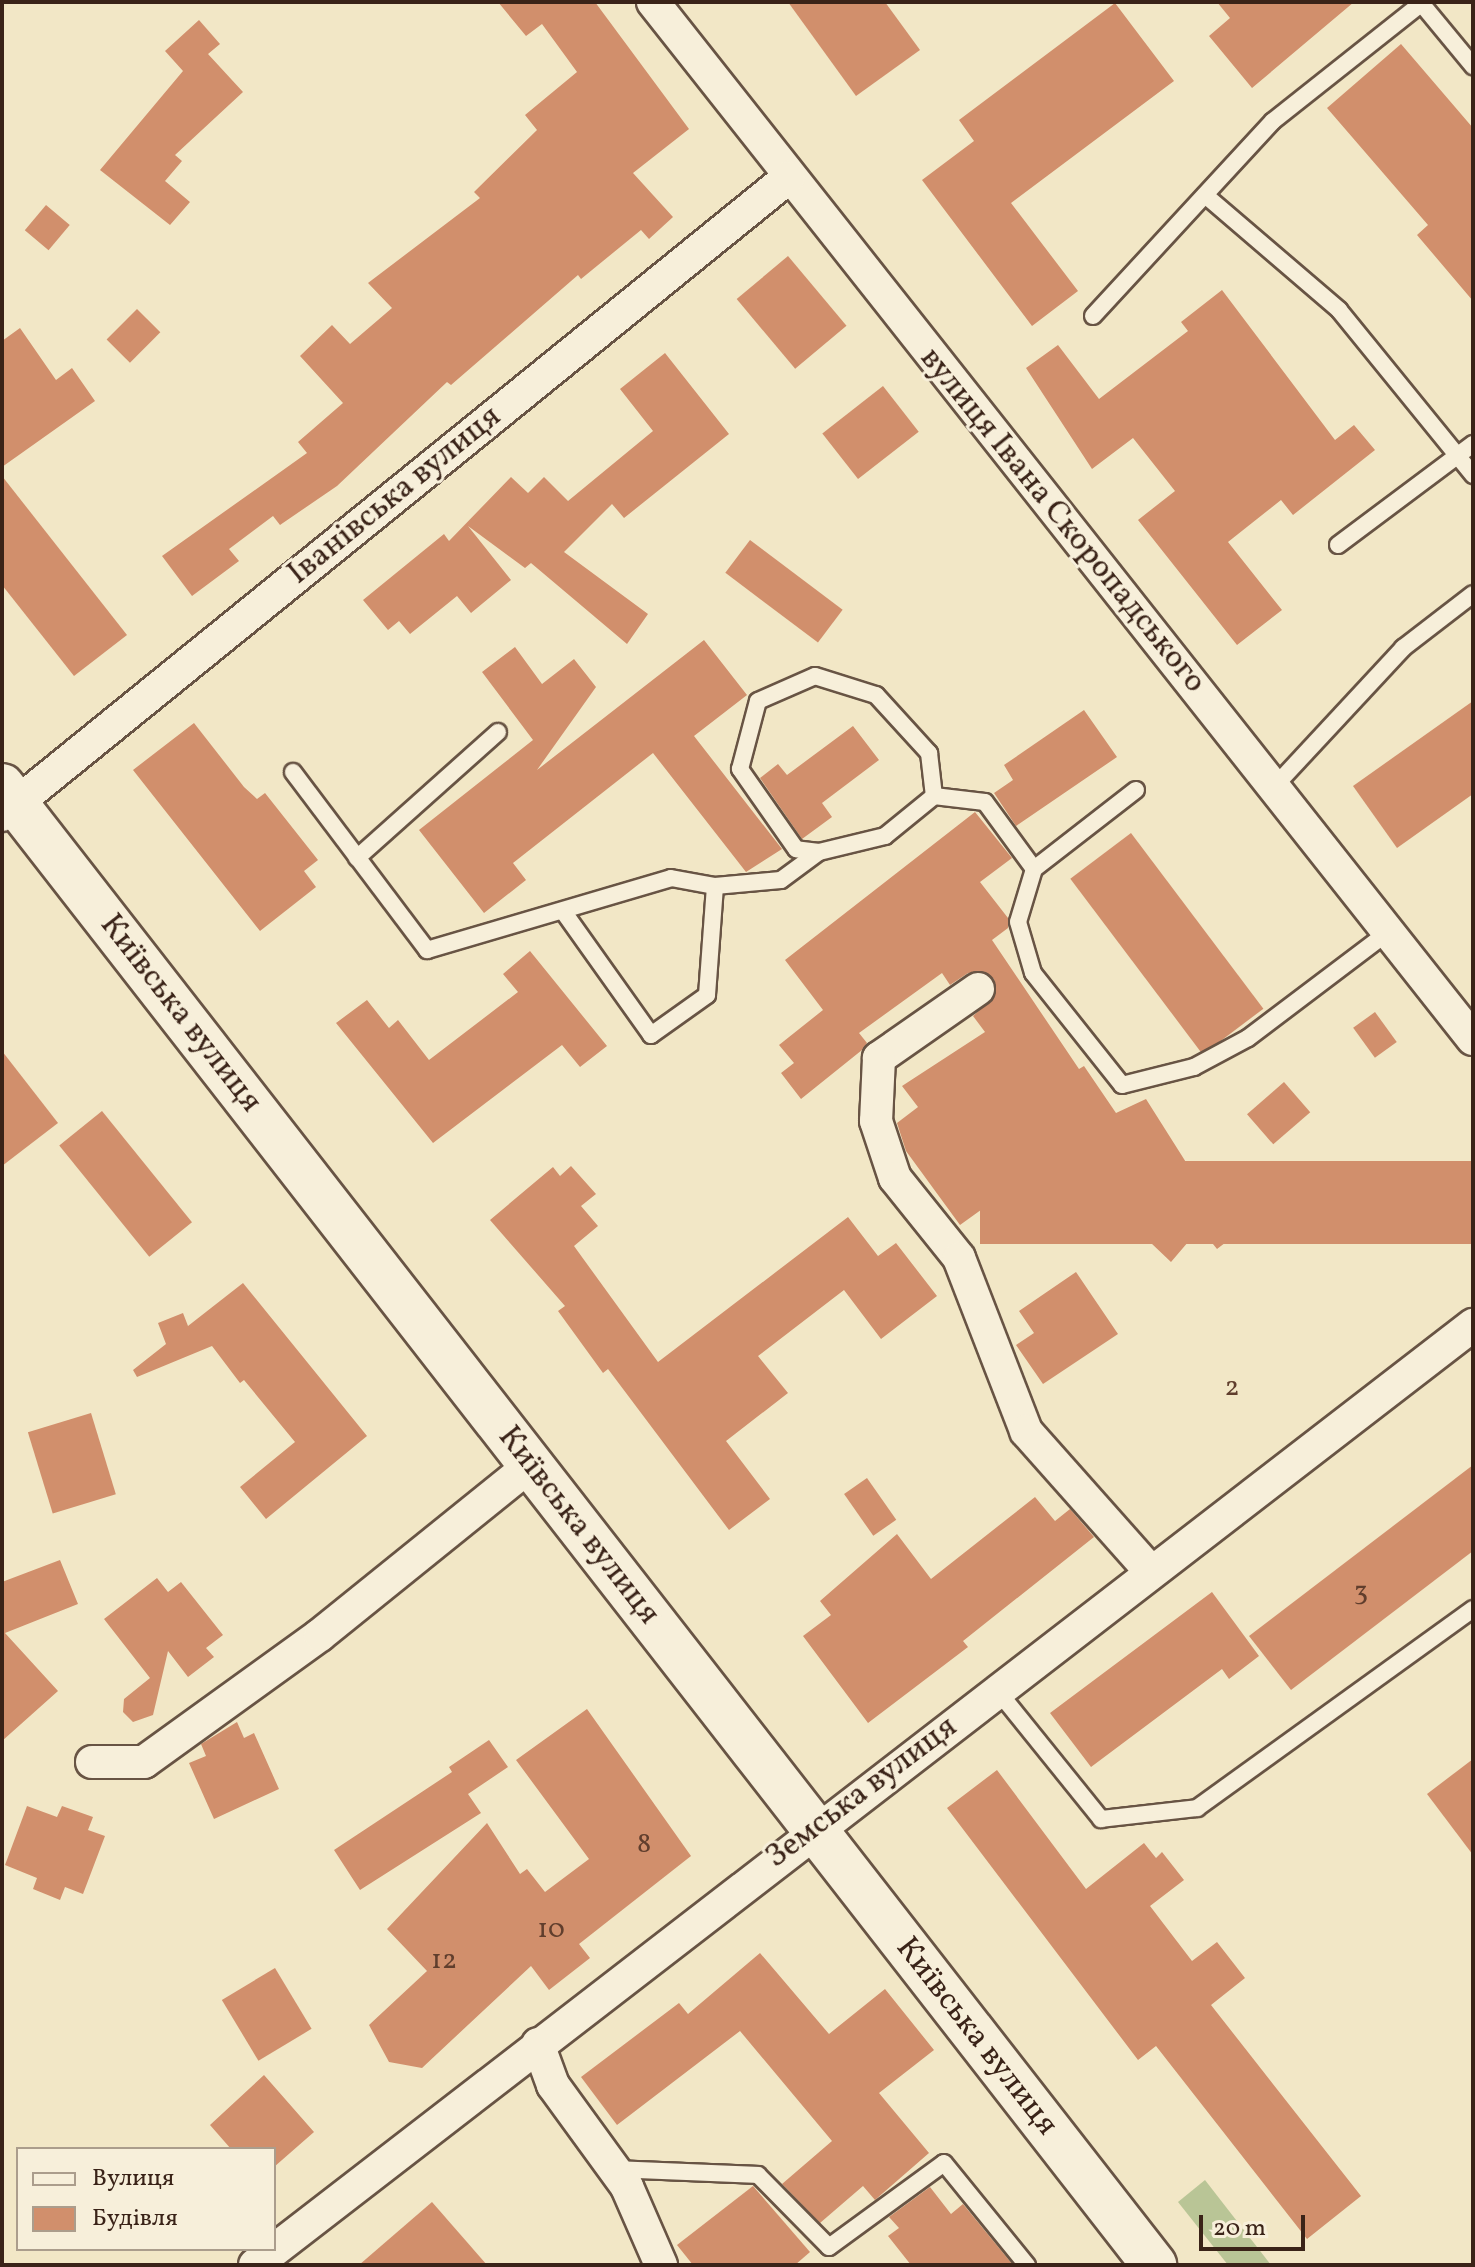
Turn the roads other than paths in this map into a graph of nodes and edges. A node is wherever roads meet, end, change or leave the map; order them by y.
1 (653, 2) edge
2 (1422, 3) edge
3 (1473, 66) edge
4 (789, 177) junction
5 (1205, 195) junction
6 (1093, 316) dead end
7 (1467, 449) edge
8 (1473, 475) edge
9 (1338, 545) dead end
10 (1473, 594) edge
11 (498, 732) dead end
12 (293, 772) dead end
13 (1274, 787) junction
14 (1136, 790) dead end
15 (934, 796) junction
16 (7, 801) edge
17 (819, 852) junction
18 (357, 858) junction
19 (1034, 869) junction
20 (715, 886) junction
21 (563, 911) junction
22 (1388, 932) junction
23 (978, 989) dead end
24 (1473, 1039) edge
25 (1473, 1325) edge
26 (531, 1465) junction
27 (1151, 1572) junction
28 (1473, 1609) edge
29 (997, 1690) junction
30 (92, 1762) dead end
31 (814, 1830) junction
32 (538, 2044) junction
33 (615, 2169) junction
34 (276, 2249) edge
35 (273, 2251) edge
36 (255, 2265) edge
37 (661, 2265) edge
38 (1027, 2265) edge
39 (1154, 2265) edge

1 - 4 street, вулиця Івана Скоропадського
2 - 3 lane
2 - 5 lane
4 - 13 street, вулиця Івана Скоропадського
4 - 16 street, Іванівська вулиця
5 - 6 lane
5 - 7 lane
7 - 8 lane
7 - 9 lane
10 - 13 lane
11 - 18 lane
12 - 18 lane
13 - 22 street, вулиця Івана Скоропадського
14 - 19 lane
15 - 17 lane
15 - 17 lane
15 - 19 lane
16 - 26 main road, Київська вулиця
17 - 20 lane
18 - 21 lane
19 - 22 lane
20 - 21 lane
20 - 21 lane
22 - 24 street, вулиця Івана Скоропадського
23 - 27 street
25 - 27 street, Земська вулиця
26 - 30 street
26 - 31 main road, Київська вулиця
27 - 29 street, Земська вулиця
28 - 29 lane
29 - 31 street, Земська вулиця
31 - 32 street, Земська вулиця
31 - 39 main road, Київська вулиця
32 - 33 street
32 - 34 street, Земська вулиця
33 - 37 street
33 - 38 lane
35 - 36 street, Земська вулиця

